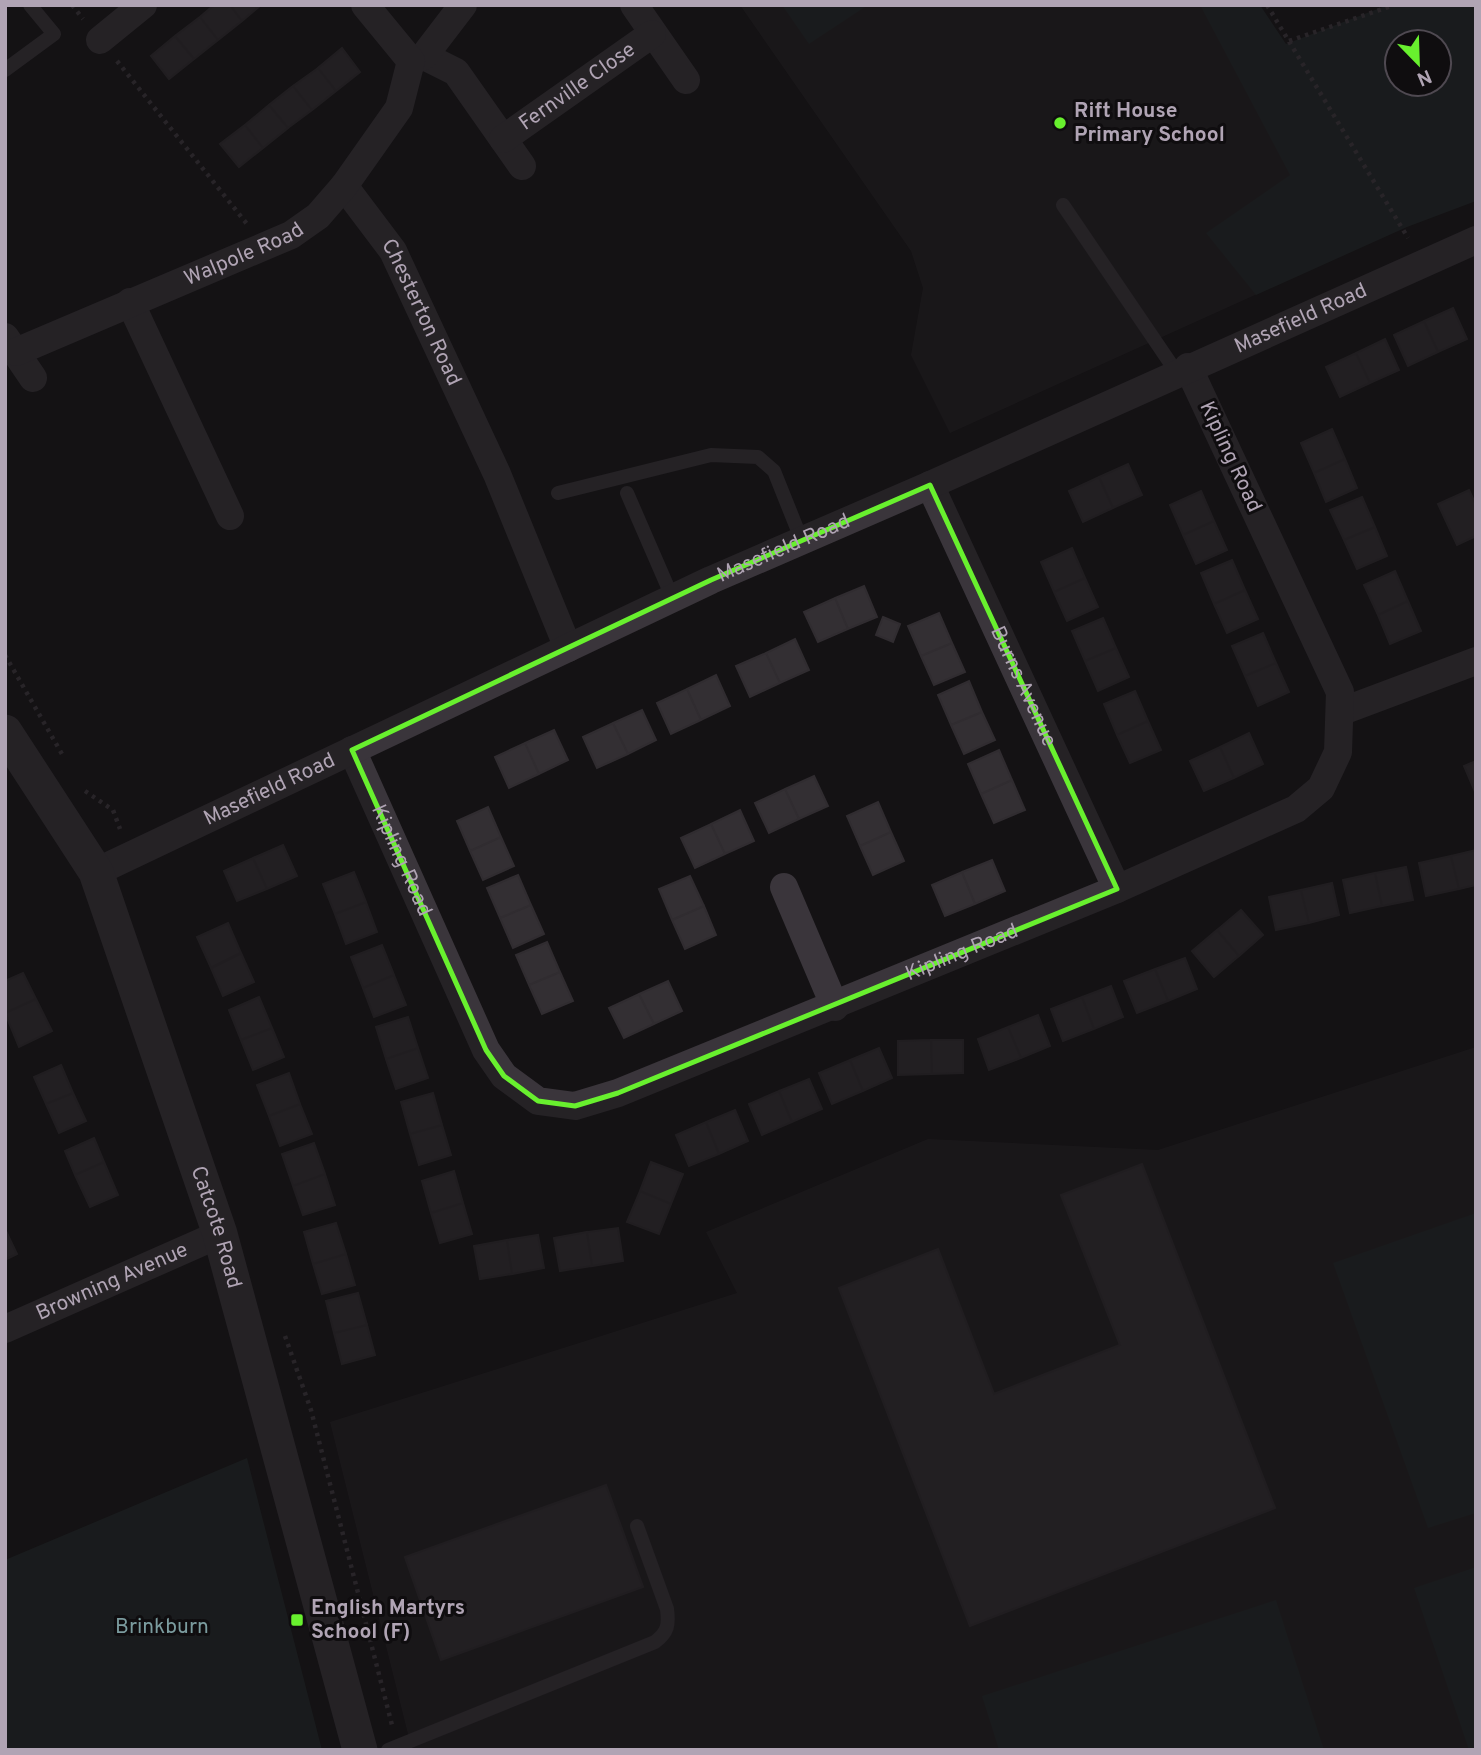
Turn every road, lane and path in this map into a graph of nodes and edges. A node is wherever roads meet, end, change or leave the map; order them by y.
1 (30, 5) edge
2 (72, 5) edge
3 (143, 5) edge
4 (365, 5) edge
5 (463, 5) edge
6 (634, 5) edge
7 (1267, 5) edge
8 (1394, 5) edge
9 (652, 34) junction
10 (100, 40) junction
11 (1289, 41) junction
12 (418, 58) junction
13 (5, 70) edge
14 (686, 80) dead end
15 (503, 139) junction
16 (522, 166) dead end
17 (344, 186) junction
18 (1063, 205) dead end
19 (1476, 240) edge
20 (265, 246) junction
21 (1422, 262) junction
22 (130, 302) junction
23 (11, 345) edge
24 (1182, 370) junction
25 (33, 378) dead end
26 (930, 485) junction
27 (558, 493) dead end
28 (627, 493) dead end
29 (230, 516) dead end
30 (802, 541) junction
31 (673, 599) junction
32 (568, 648) junction
33 (1476, 661) edge
34 (1340, 712) junction
35 (5, 732) edge
36 (352, 750) junction
37 (96, 872) junction
38 (784, 887) dead end
39 (1117, 889) junction
40 (835, 1007) junction
41 (220, 1234) junction
42 (5, 1329) edge
43 (637, 1526) dead end
44 (360, 1750) edge
45 (388, 1750) edge

1 - 13 lane
2 - 10 path
3 - 10 street
4 - 12 street
5 - 12 street
6 - 9 street, Fernville Close
7 - 11 path
8 - 11 path
9 - 14 street, Fernville Close
9 - 15 street, Fernville Close
10 - 20 path
11 - 21 path
12 - 15 street, Fernville Close
12 - 17 street
15 - 16 street, Fernville Close
17 - 20 street, Walpole Road
17 - 32 street, Chesterton Road
18 - 24 lane
19 - 21 street, Masefield Road
20 - 22 street, Walpole Road
21 - 24 street, Masefield Road
22 - 23 street, Walpole Road
22 - 29 street
23 - 25 street, Walpole Road
24 - 26 street, Masefield Road
24 - 34 street, Kipling Road
26 - 30 street, Masefield Road
26 - 39 street, Burns Avenue
27 - 30 lane
28 - 31 lane
30 - 31 street, Masefield Road
31 - 32 street, Masefield Road
32 - 36 street, Masefield Road
33 - 34 street
34 - 39 street, Kipling Road
35 - 37 street, Catcote Road
36 - 37 street, Masefield Road
36 - 40 street, Kipling Road
37 - 41 street, Catcote Road
38 - 40 street
39 - 40 street, Kipling Road
41 - 42 street, Browning Avenue
41 - 44 street, Catcote Road
43 - 45 lane

